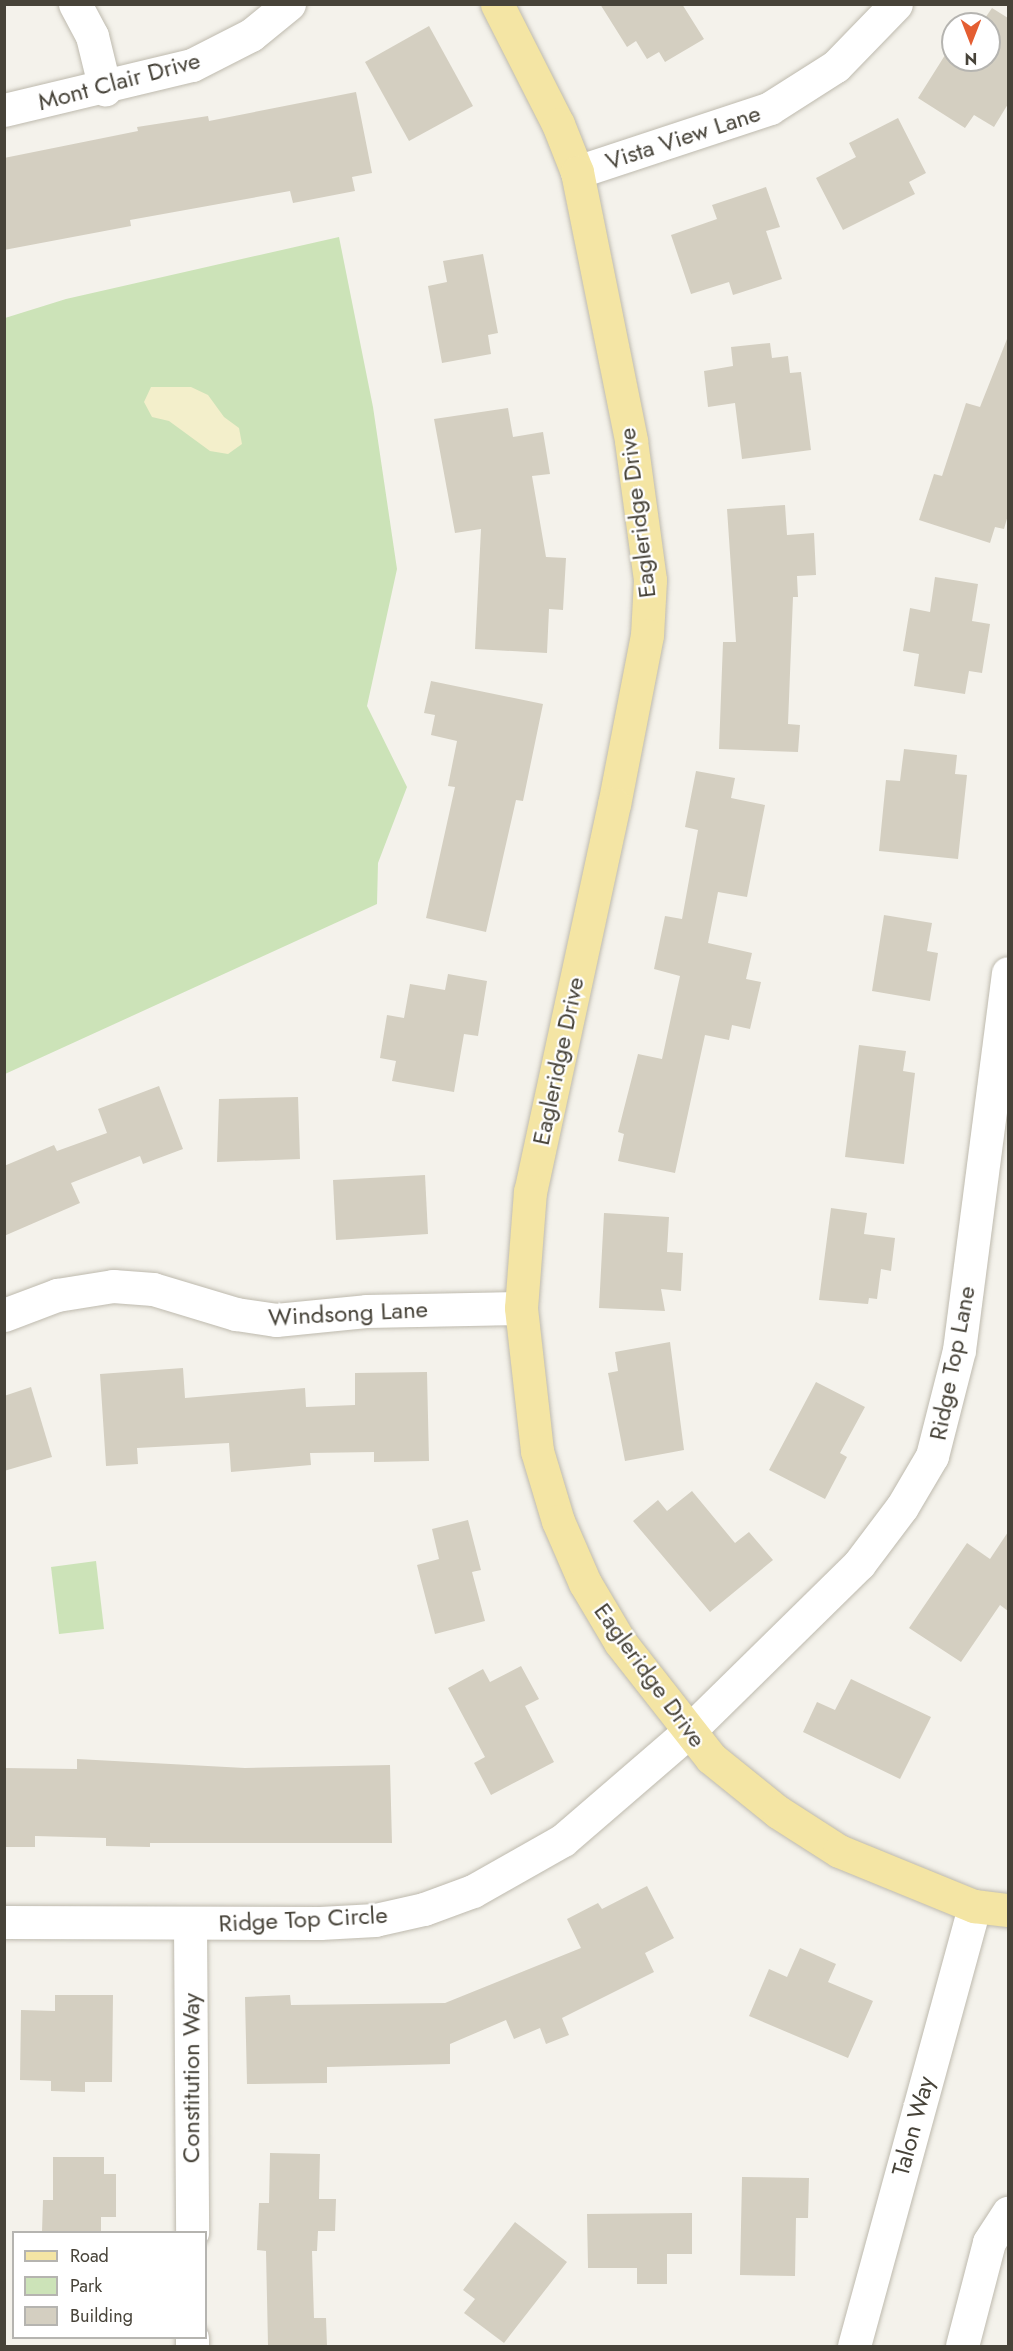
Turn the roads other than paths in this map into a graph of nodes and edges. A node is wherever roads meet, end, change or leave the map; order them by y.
1 (75, 4) edge
2 (289, 4) edge
3 (497, 4) edge
4 (896, 4) edge
5 (105, 89) junction
6 (4, 110) edge
7 (577, 172) junction
8 (1008, 973) edge
9 (521, 1308) junction
10 (4, 1315) edge
11 (688, 1732) junction
12 (974, 1906) junction
13 (1008, 1911) edge
14 (4, 1922) edge
15 (190, 1924) junction
16 (1008, 2213) edge
17 (192, 2231) edge
18 (854, 2346) edge
19 (962, 2346) edge

1 - 5 street
2 - 5 street, Mont Clair Drive
3 - 7 main road, Eagleridge Drive
4 - 7 street, Vista View Lane
5 - 6 street, Mont Clair Drive
7 - 9 main road, Eagleridge Drive
8 - 11 street, Ridge Top Lane
9 - 10 street, Windsong Lane
9 - 11 main road, Eagleridge Drive
11 - 12 main road, Eagleridge Drive
11 - 15 street, Ridge Top Circle
12 - 13 main road, Eagleridge Drive
12 - 18 street, Talon Way
14 - 15 street, Ridge Top Circle
15 - 17 street, Constitution Way
16 - 19 street

